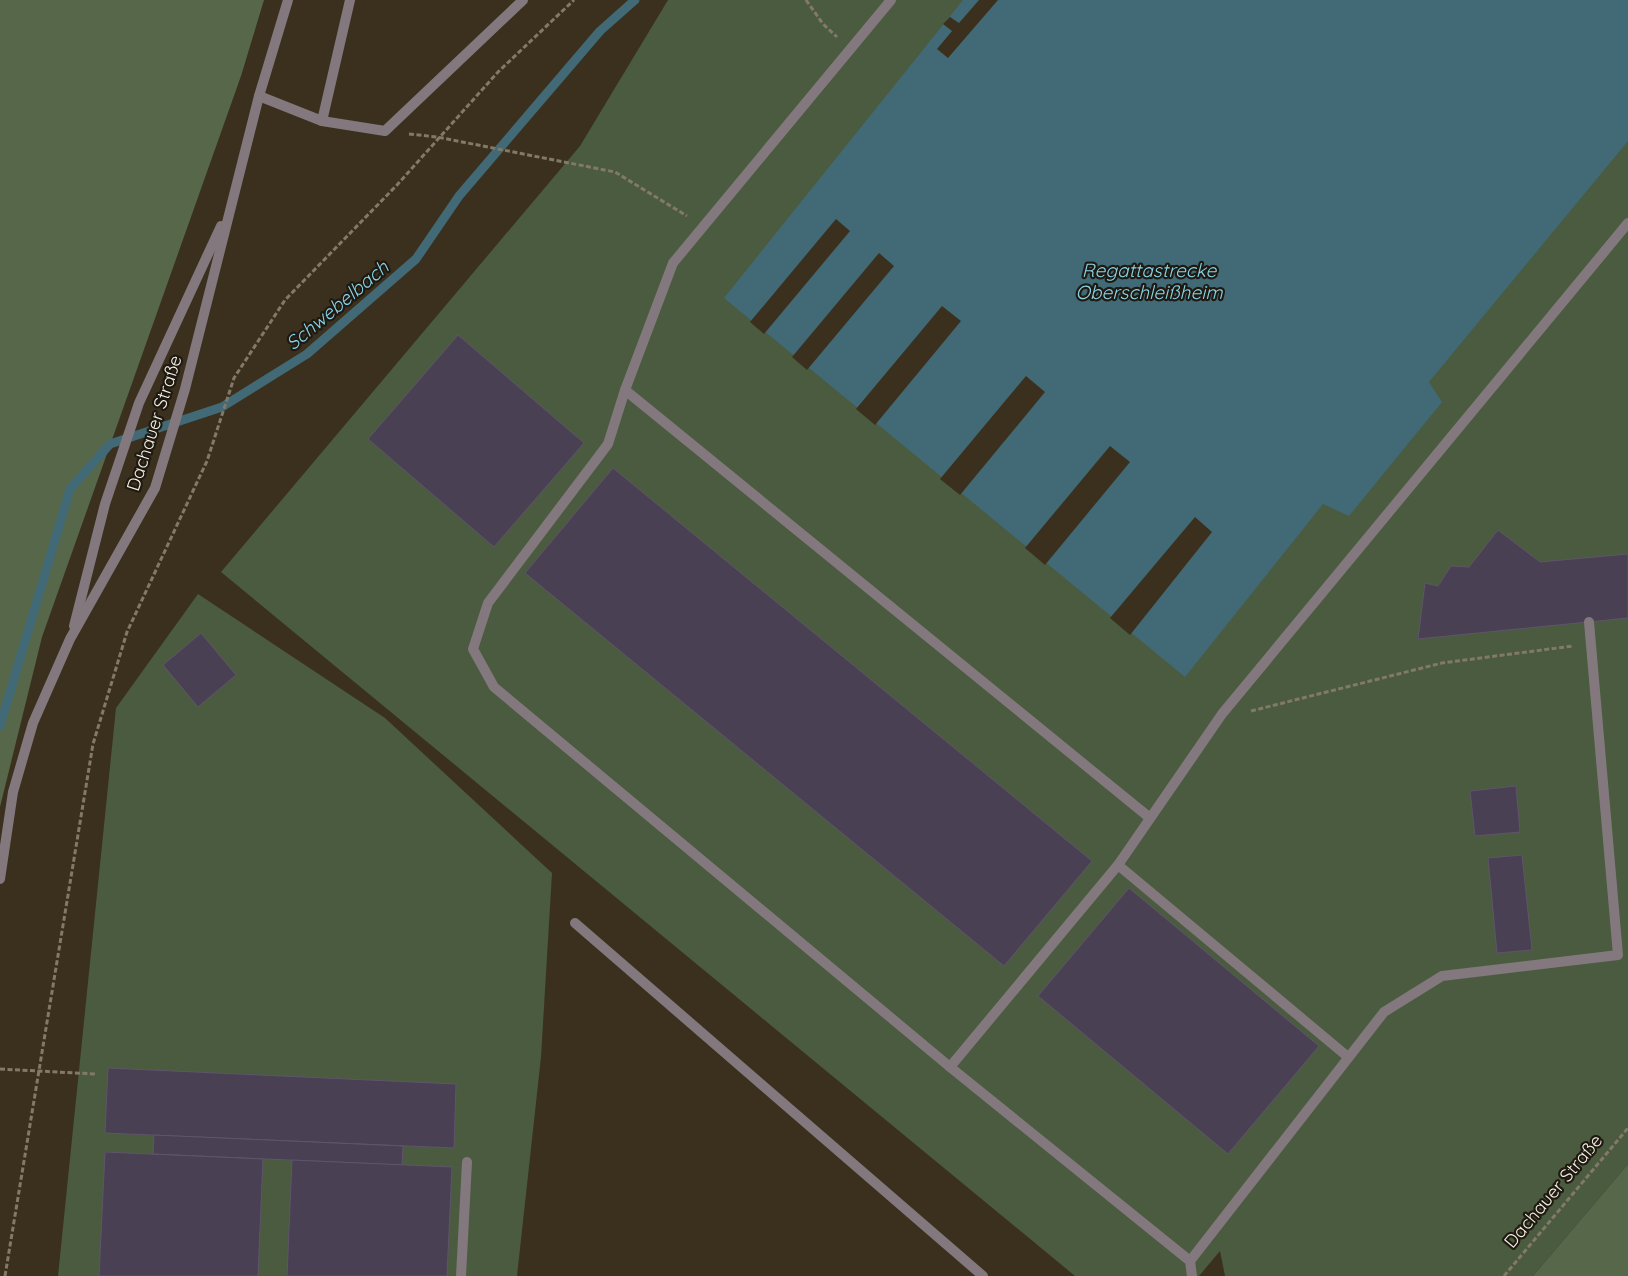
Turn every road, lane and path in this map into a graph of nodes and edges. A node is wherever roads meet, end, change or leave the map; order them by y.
1 (288, 0) edge
2 (350, 0) edge
3 (522, 0) edge
4 (574, 0) edge
5 (806, 0) edge
6 (891, 0) edge
7 (850, 48) junction
8 (259, 96) junction
9 (322, 121) junction
10 (385, 131) junction
11 (437, 137) junction
12 (231, 202) junction
13 (1628, 223) edge
14 (705, 225) junction
15 (626, 390) junction
16 (1590, 622) dead end
17 (70, 639) junction
18 (1592, 644) junction
19 (1230, 705) junction
20 (1150, 818) junction
21 (1118, 865) junction
22 (0, 879) edge
23 (575, 923) dead end
24 (1348, 1057) junction
25 (950, 1067) junction
26 (0, 1069) edge
27 (37, 1071) junction
28 (95, 1074) dead end
29 (1628, 1128) edge
30 (467, 1162) dead end
31 (1190, 1261) junction
32 (5, 1276) edge
33 (461, 1276) edge
34 (982, 1276) edge
35 (1192, 1276) edge
36 (1504, 1276) edge

1 - 8 street, Dachauer Straße
2 - 9 street
3 - 10 street
4 - 11 path
5 - 7 path
6 - 7 street
7 - 14 street
8 - 9 street
8 - 12 street, Dachauer Straße
9 - 10 street
10 - 11 path
11 - 14 path
11 - 27 path
12 - 17 street, Dachauer Straße
12 - 17 street, Dachauer Straße
13 - 19 street
14 - 15 street
15 - 20 street
15 - 25 street
16 - 18 street
17 - 22 street, Dachauer Straße
18 - 19 path
18 - 24 street
19 - 20 street
20 - 21 street
21 - 24 street
21 - 25 street
23 - 34 street
24 - 31 street
25 - 31 street
26 - 27 path
27 - 28 path
27 - 32 path
29 - 36 path, Dachauer Straße
30 - 33 street
31 - 35 street

